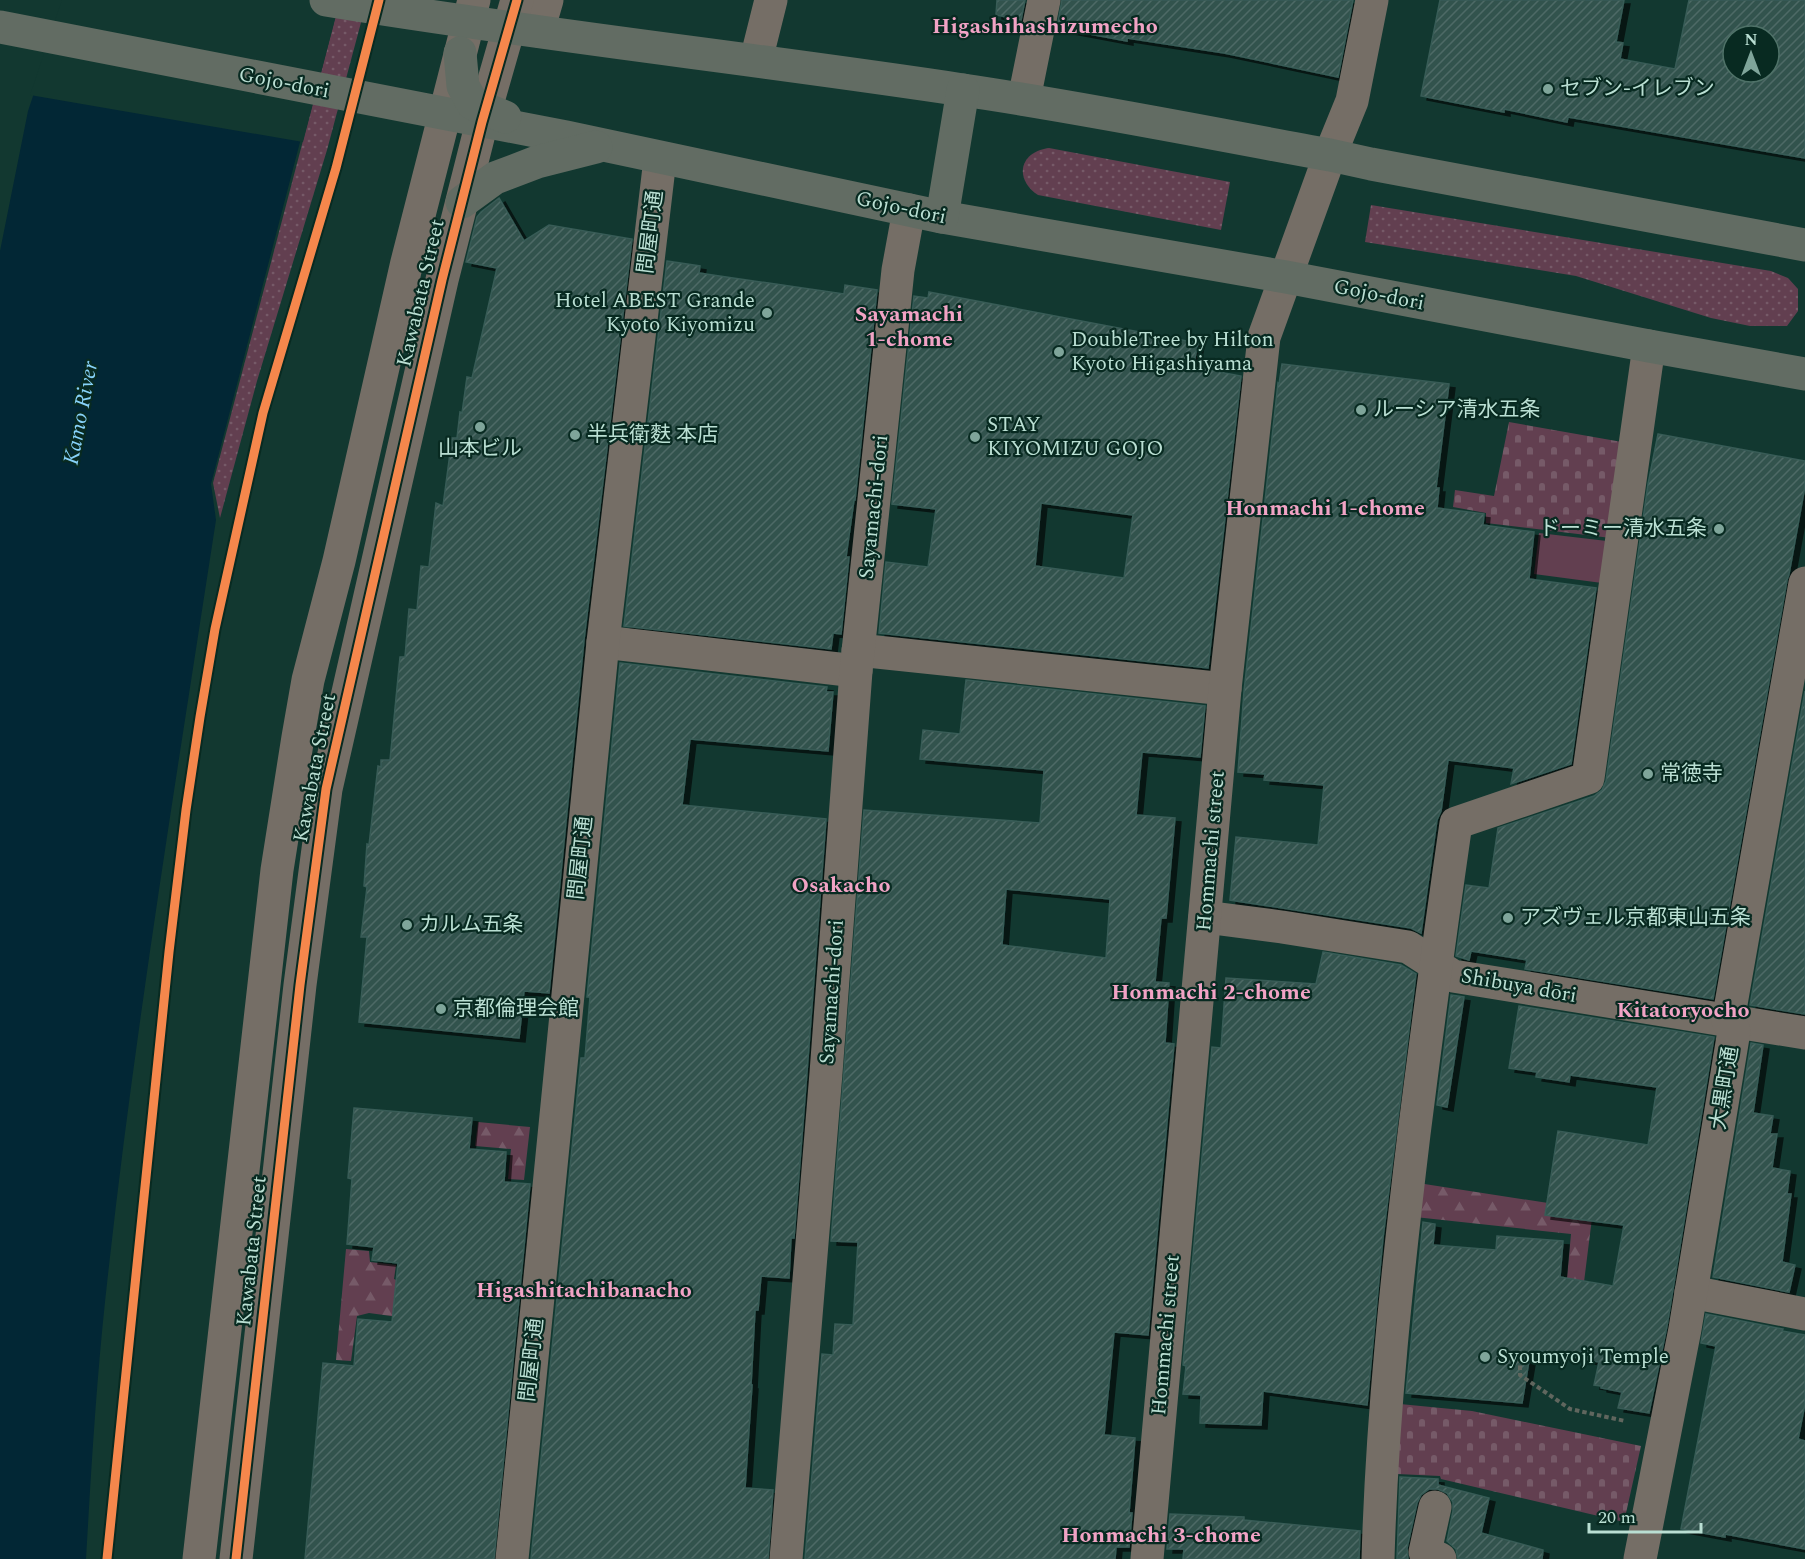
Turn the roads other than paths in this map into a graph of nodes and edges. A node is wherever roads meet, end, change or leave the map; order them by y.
1 (326, 0) edge
2 (547, 0) edge
3 (771, 0) edge
4 (1044, 0) edge
5 (1372, 0) edge
6 (471, 11) edge
7 (521, 19) edge
8 (3, 27) edge
9 (460, 53) junction
10 (756, 60) junction
11 (963, 90) junction
12 (1024, 99) junction
13 (444, 114) junction
14 (484, 115) junction
15 (600, 145) junction
16 (1330, 155) junction
17 (660, 159) junction
18 (462, 202) junction
19 (909, 210) junction
20 (942, 217) junction
21 (1805, 245) edge
22 (1286, 277) junction
23 (1649, 346) junction
24 (1805, 374) edge
25 (1805, 583) edge
26 (603, 642) junction
27 (857, 660) junction
28 (1225, 689) junction
29 (1205, 917) junction
30 (1435, 965) junction
31 (1728, 1021) junction
32 (1805, 1033) edge
33 (1691, 1292) junction
34 (1805, 1314) edge
35 (1435, 1507) dead end
36 (199, 1559) edge
37 (236, 1559) edge
38 (512, 1559) edge
39 (786, 1559) edge
40 (1147, 1559) edge
41 (1378, 1559) edge
42 (1440, 1559) edge
43 (1640, 1559) edge

1 - 6 highway
2 - 7 street, Kawabata Street
3 - 10 street
4 - 12 street
5 - 16 street, Hommachi street
6 - 7 highway
6 - 9 street, Kawabata Street
7 - 10 highway
7 - 14 street, Kawabata Street
8 - 13 highway, Gojo-dori
9 - 13 street, Kawabata Street
9 - 14 highway
10 - 11 highway
11 - 12 highway
11 - 20 highway
12 - 16 highway
13 - 14 highway, Gojo-dori
13 - 36 street, Kawabata Street
14 - 15 highway, Gojo-dori
14 - 18 street, Kawabata Street
15 - 17 highway, Gojo-dori
15 - 18 highway
16 - 21 highway
16 - 22 street, Hommachi street
17 - 19 highway, Gojo-dori
17 - 26 street, 問屋町通
18 - 37 street, Kawabata Street
19 - 20 highway, Gojo-dori
19 - 27 street, Sayamachi-dori
20 - 22 highway, Gojo-dori
22 - 23 highway, Gojo-dori
22 - 28 street, Hommachi street
23 - 24 highway, Gojo-dori
23 - 30 street
25 - 31 street, 大黒町通
26 - 27 street
26 - 38 street, 問屋町通
27 - 28 street
27 - 39 street, Sayamachi-dori
28 - 29 street, Hommachi street
29 - 30 street, Shibuya dōri
29 - 40 street, Hommachi street
30 - 31 street, Shibuya dōri
30 - 41 street
31 - 32 street, Shibuya dōri
31 - 33 street, 大黒町通
33 - 34 street
33 - 43 street, 大黒町通
35 - 42 street

